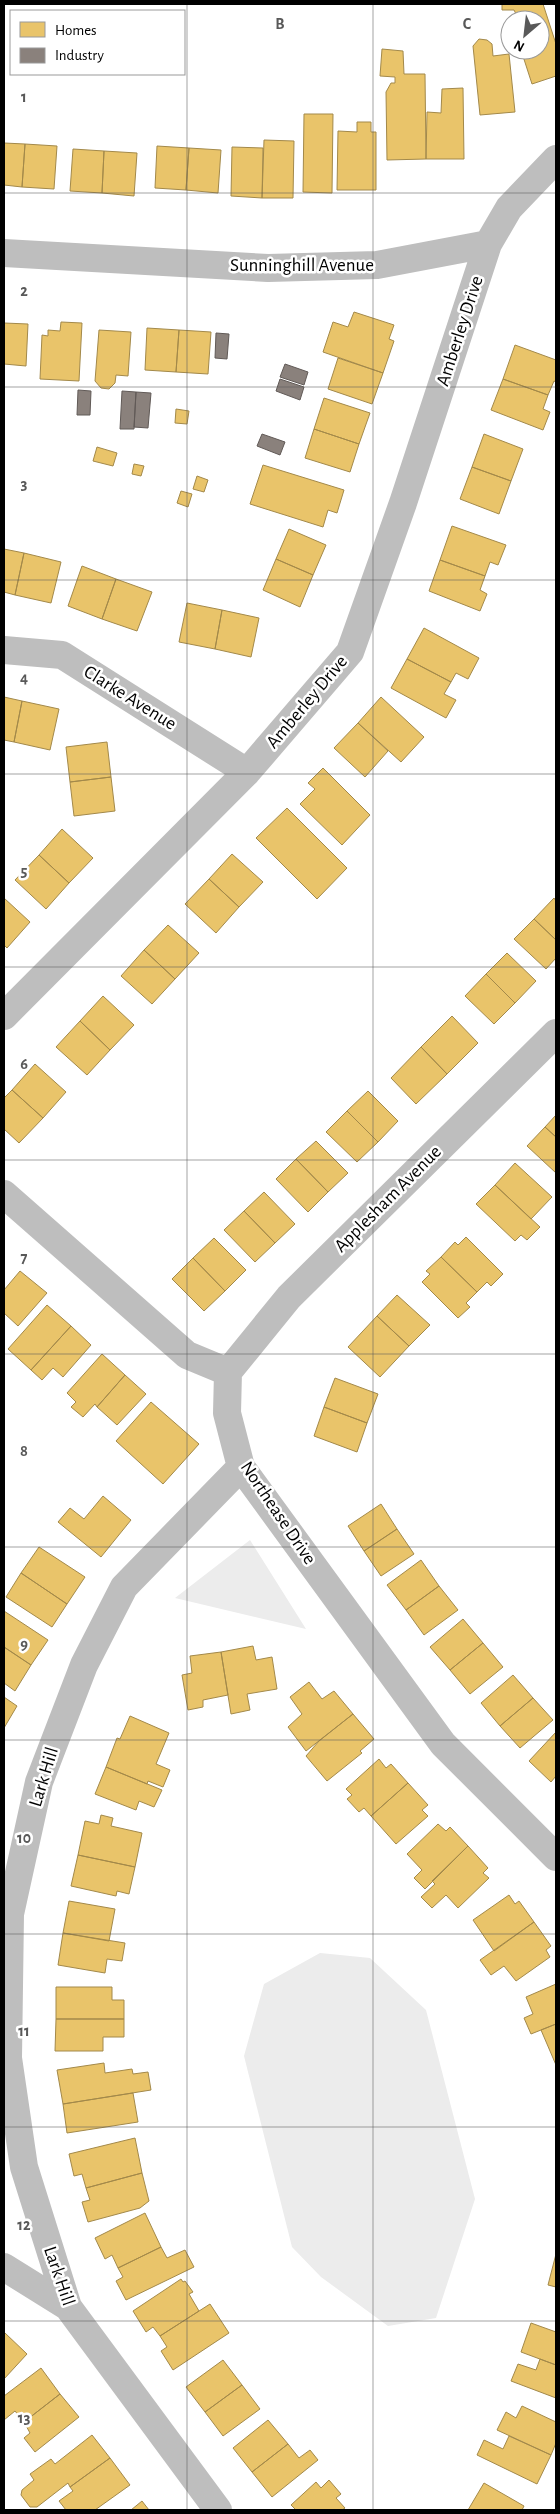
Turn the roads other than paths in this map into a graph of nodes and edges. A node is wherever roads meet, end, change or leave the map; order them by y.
1 (556, 159) edge
2 (488, 244) junction
3 (4, 254) edge
4 (4, 650) edge
5 (247, 772) junction
6 (4, 1016) edge
7 (555, 1037) edge
8 (4, 1194) edge
9 (228, 1372) junction
10 (242, 1467) junction
11 (556, 1857) edge
12 (7, 1914) edge
13 (14, 2174) edge
14 (4, 2267) edge
15 (68, 2307) junction
16 (218, 2510) edge

1 - 2 street
2 - 3 street, Sunninghill Avenue
2 - 5 street, Amberley Drive
4 - 5 street, Clarke Avenue
5 - 6 street, Amberley Drive
7 - 9 street, Applesham Avenue
8 - 9 street
9 - 10 street, Northease Drive
10 - 11 street, Northease Drive
10 - 12 street, Lark Hill
12 - 13 street, Lark Hill
13 - 15 street, Lark Hill
14 - 15 street
15 - 16 street, Lark Hill

